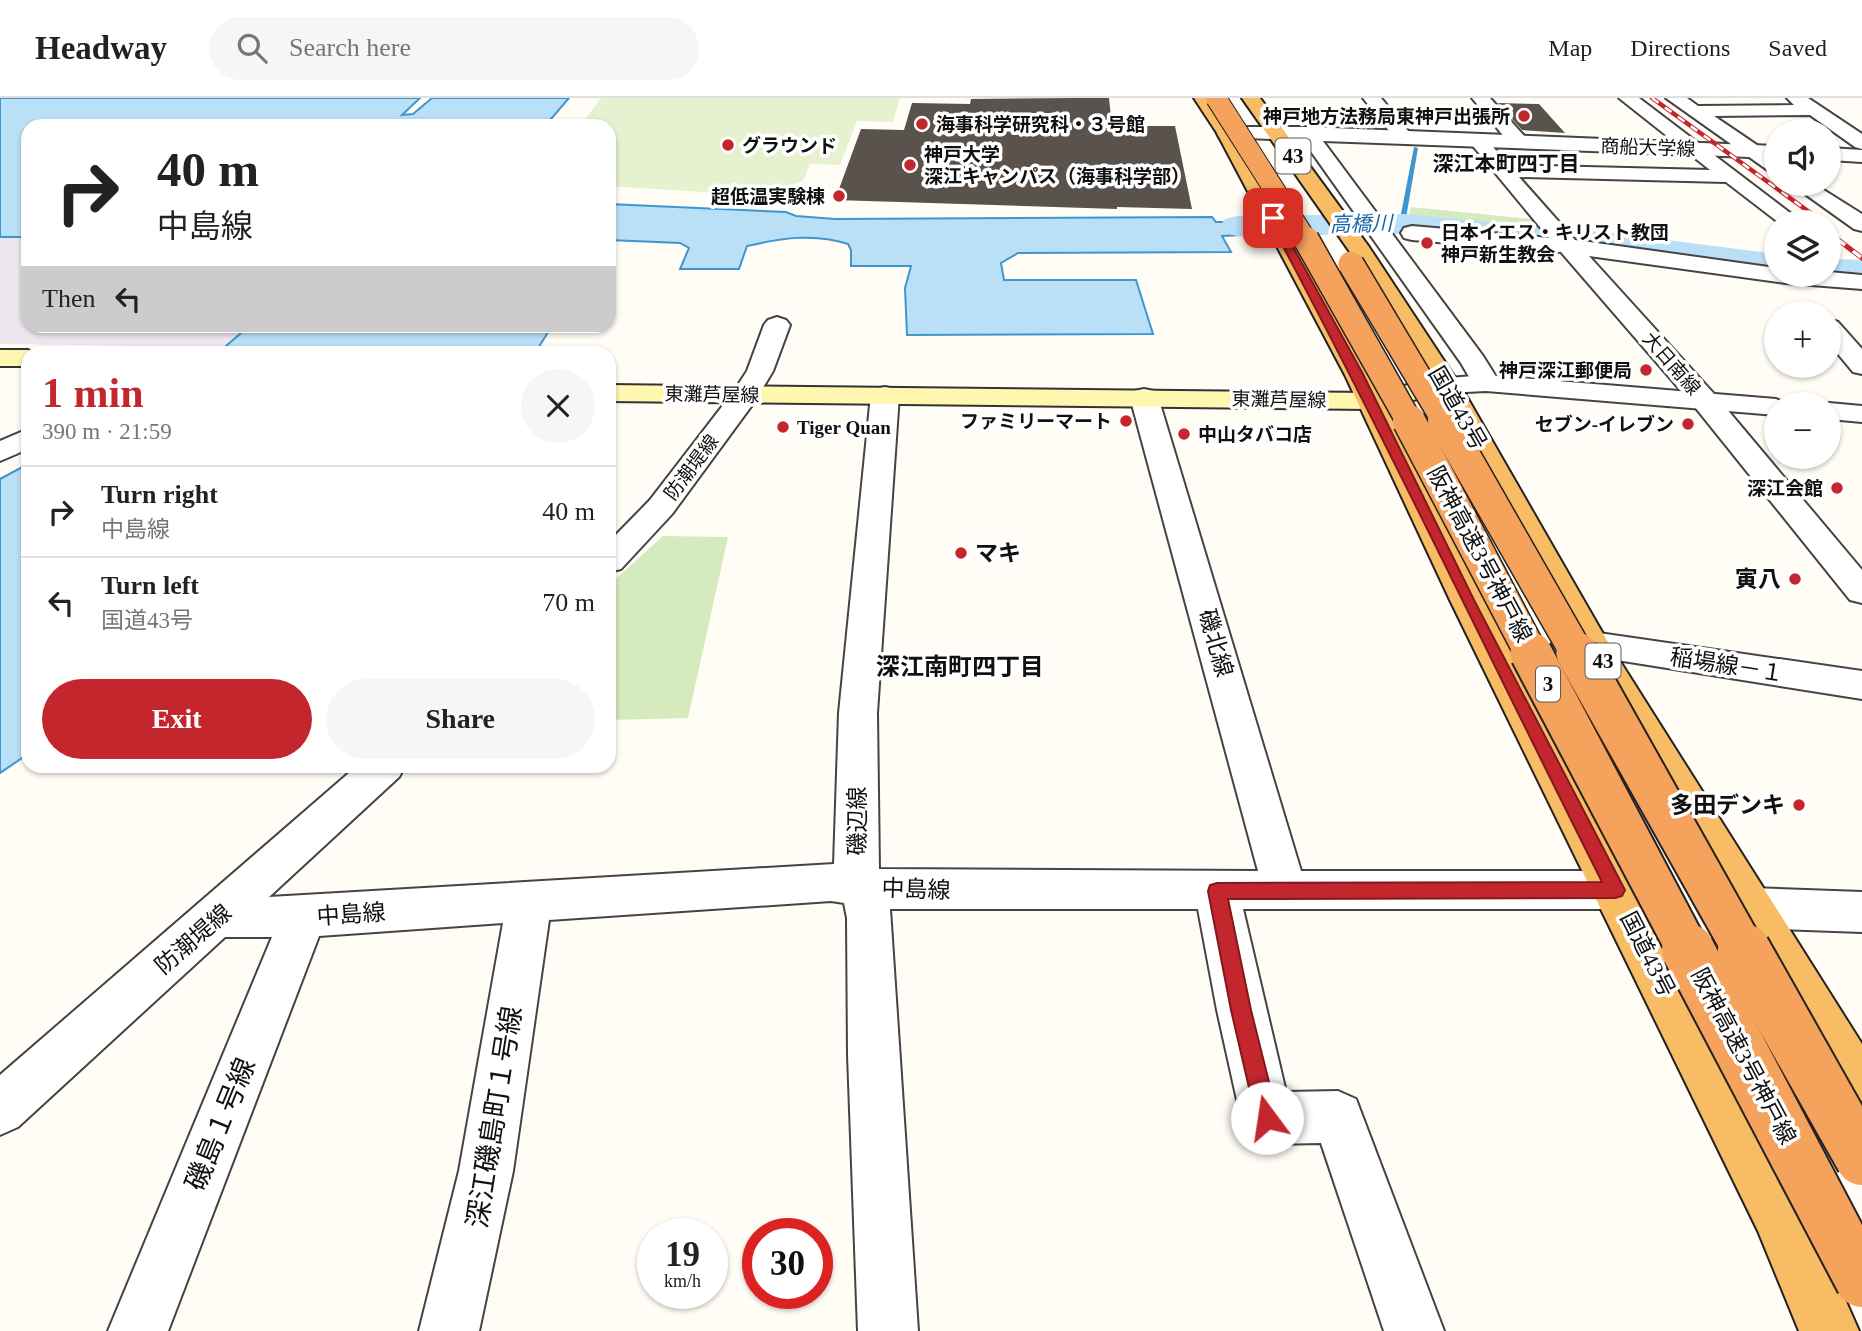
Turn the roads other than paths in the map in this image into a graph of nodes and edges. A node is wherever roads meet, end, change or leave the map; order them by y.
1 (1203, 98) edge
2 (1216, 98) edge
3 (1236, 98) edge
4 (1251, 98) edge
5 (1372, 98) edge
6 (1481, 98) edge
7 (1628, 98) edge
8 (1675, 98) edge
9 (1796, 98) edge
10 (1693, 111) junction
11 (1816, 112) junction
12 (1851, 113) dead end
13 (1226, 133) junction
14 (1307, 133) junction
15 (1278, 134) junction
16 (1405, 136) junction
17 (1477, 140) junction
18 (1518, 141) junction
19 (1862, 143) edge
20 (1695, 149) junction
21 (1752, 151) junction
22 (1764, 152) edge
23 (1841, 155) edge
24 (1862, 156) edge
25 (1764, 159) edge
26 (1502, 171) junction
27 (1730, 176) junction
28 (1820, 196) edge
29 (1823, 198) junction
30 (1862, 200) edge
31 (1775, 210) edge
32 (1862, 224) edge
33 (1356, 226) junction
34 (1412, 233) dead end
35 (1560, 236) junction
36 (1764, 264) edge
37 (1841, 278) edge
38 (1862, 282) edge
39 (1796, 287) edge
40 (1803, 297) dead end
41 (777, 325) dead end
42 (1841, 341) edge
43 (0, 358) edge
44 (21, 358) edge
45 (1862, 366) edge
46 (616, 368) edge
47 (761, 370) junction
48 (0, 379) edge
49 (21, 379) edge
50 (891, 383) junction
51 (1353, 383) junction
52 (1486, 383) junction
53 (1446, 385) junction
54 (616, 393) edge
55 (745, 395) junction
56 (1144, 397) junction
57 (1705, 401) junction
58 (1764, 406) edge
59 (1841, 412) edge
60 (1862, 414) edge
61 (21, 442) edge
62 (0, 452) edge
63 (616, 554) edge
64 (1862, 592) edge
65 (1592, 645) junction
66 (1862, 685) edge
67 (377, 773) edge
68 (863, 886) junction
69 (1285, 890) junction
70 (1615, 890) junction
71 (1217, 891) junction
72 (528, 900) junction
73 (1751, 908) junction
74 (1862, 912) edge
75 (218, 917) junction
76 (303, 917) junction
77 (1862, 1091) edge
78 (0, 1109) edge
79 (1862, 1159) edge
80 (1862, 1281) edge
81 (138, 1331) edge
82 (449, 1331) edge
83 (888, 1331) edge
84 (1414, 1331) edge
85 (1829, 1331) edge

1 - 13 highway, 国道43号 / 43
2 - 80 highway, 阪神高速3号神戸線 / 3, bridge
3 - 79 highway, 阪神高速3号神戸線 / 3, bridge
4 - 15 highway, 国道43号 / 43
5 - 16 street
6 - 18 street
7 - 20 street
8 - 10 street
9 - 11 street
10 - 11 street
10 - 21 street
11 - 12 street
11 - 19 street
13 - 15 street, 商船大学線
13 - 51 highway, 国道43号 / 43
14 - 15 street, 商船大学線
14 - 16 street, 商船大学線
14 - 33 street
15 - 33 highway, 国道43号 / 43
16 - 17 street, 商船大学線
17 - 18 street, 商船大学線
17 - 26 street, 大日南線
18 - 20 street, 商船大学線
20 - 21 street, 商船大学線
20 - 27 street
21 - 22 street, 商船大学線
21 - 25 street
23 - 24 street
26 - 27 street
26 - 35 street, 大日南線
27 - 31 street
28 - 29 street
29 - 30 street
29 - 32 street
33 - 52 street
33 - 53 highway, 国道43号 / 43
34 - 35 street
35 - 36 street
35 - 57 street, 大日南線
37 - 38 street
39 - 40 street
41 - 47 street, 防潮堤線
42 - 45 street
43 - 44 main road
46 - 47 main road, 東灘芦屋線
47 - 50 main road, 東灘芦屋線
47 - 55 street, 防潮堤線
48 - 49 main road
50 - 55 main road, 東灘芦屋線
50 - 56 main road, 東灘芦屋線
50 - 68 street, 磯辺線
51 - 53 main road, 東灘芦屋線
51 - 56 main road, 東灘芦屋線
51 - 70 highway, 国道43号 / 43
52 - 53 street
52 - 57 street
53 - 65 highway, 国道43号 / 43
54 - 55 main road, 東灘芦屋線
55 - 63 street, 防潮堤線
56 - 69 street, 磯北線
57 - 58 street
57 - 64 street, 大日南線
59 - 60 street
61 - 62 street
65 - 66 street, 稲場線－１
65 - 73 highway, 国道43号 / 43
67 - 75 street, 防潮堤線
68 - 71 street, 中島線
68 - 72 street, 中島線
68 - 83 street, 磯辺線
69 - 70 street, 中島線
69 - 71 street, 中島線
70 - 85 highway, 国道43号 / 43
71 - 84 street
72 - 76 street, 中島線
72 - 82 street, 深江磯島町１号線
73 - 74 street
73 - 77 highway, 国道43号 / 43
75 - 76 street, 中島線
75 - 78 street, 防潮堤線
76 - 81 street, 磯島１号線

